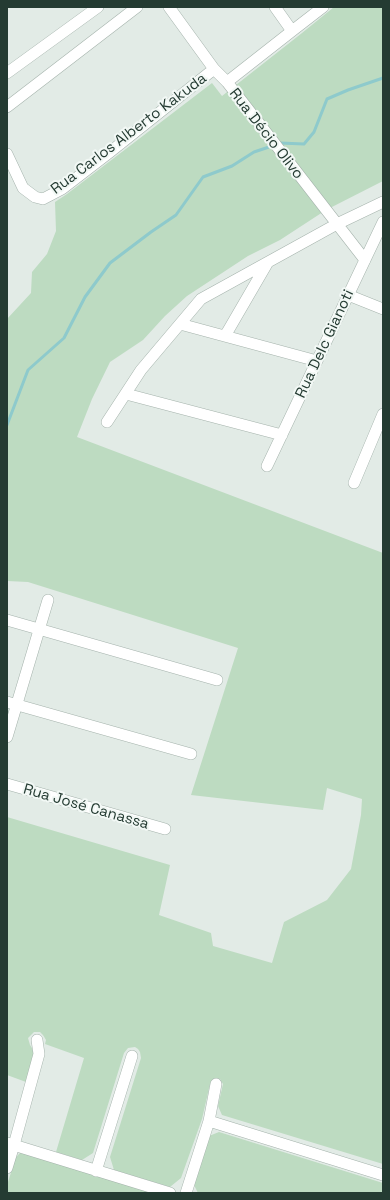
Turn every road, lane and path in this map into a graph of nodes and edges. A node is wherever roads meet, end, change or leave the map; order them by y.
1 (98, 7) edge
2 (137, 7) edge
3 (169, 7) edge
4 (274, 7) edge
5 (323, 7) edge
6 (292, 31) junction
7 (214, 69) junction
8 (7, 74) edge
9 (227, 82) junction
10 (7, 107) edge
11 (7, 154) edge
12 (383, 202) edge
13 (383, 222) edge
14 (337, 224) junction
15 (365, 260) junction
16 (269, 261) junction
17 (348, 295) junction
18 (383, 309) edge
19 (180, 324) junction
20 (225, 336) junction
21 (317, 361) junction
22 (126, 394) junction
23 (383, 414) edge
24 (107, 422) dead end
25 (282, 435) junction
26 (267, 466) dead end
27 (354, 483) dead end
28 (48, 600) dead end
29 (7, 620) edge
30 (39, 629) junction
31 (216, 680) dead end
32 (12, 703) edge
33 (7, 737) edge
34 (191, 754) dead end
35 (7, 784) edge
36 (165, 829) dead end
37 (37, 1040) dead end
38 (132, 1056) dead end
39 (216, 1084) dead end
40 (209, 1121) junction
41 (11, 1144) edge
42 (7, 1168) edge
43 (96, 1171) junction
44 (383, 1175) edge
45 (170, 1193) edge
46 (186, 1193) edge

1 - 8 street
2 - 10 street
3 - 7 street, Rua Décio Olivo
4 - 6 street
5 - 6 street, Rua Carlos Alberto Kakuda
6 - 9 street, Rua Carlos Alberto Kakuda
7 - 9 street, Rua Décio Olivo
7 - 11 street, Rua Carlos Alberto Kakuda
9 - 14 street, Rua Décio Olivo
12 - 14 street
13 - 15 street, Rua Delc Gianoti
14 - 15 street, Rua Décio Olivo
14 - 16 street
15 - 17 street, Rua Delc Gianoti
16 - 19 street
16 - 20 street
17 - 18 street
17 - 21 street, Rua Delc Gianoti
19 - 20 street
19 - 22 street
20 - 21 street
21 - 25 street, Rua Delc Gianoti
22 - 24 street
22 - 25 street
23 - 27 street
25 - 26 street, Rua Delc Gianoti
28 - 30 street
29 - 30 street
30 - 31 street
30 - 32 street
32 - 33 street
32 - 34 street
35 - 36 street, Rua José Canassa
37 - 41 street
38 - 43 street
39 - 40 street
40 - 44 street
40 - 46 street
41 - 42 street
41 - 43 street
43 - 45 street

